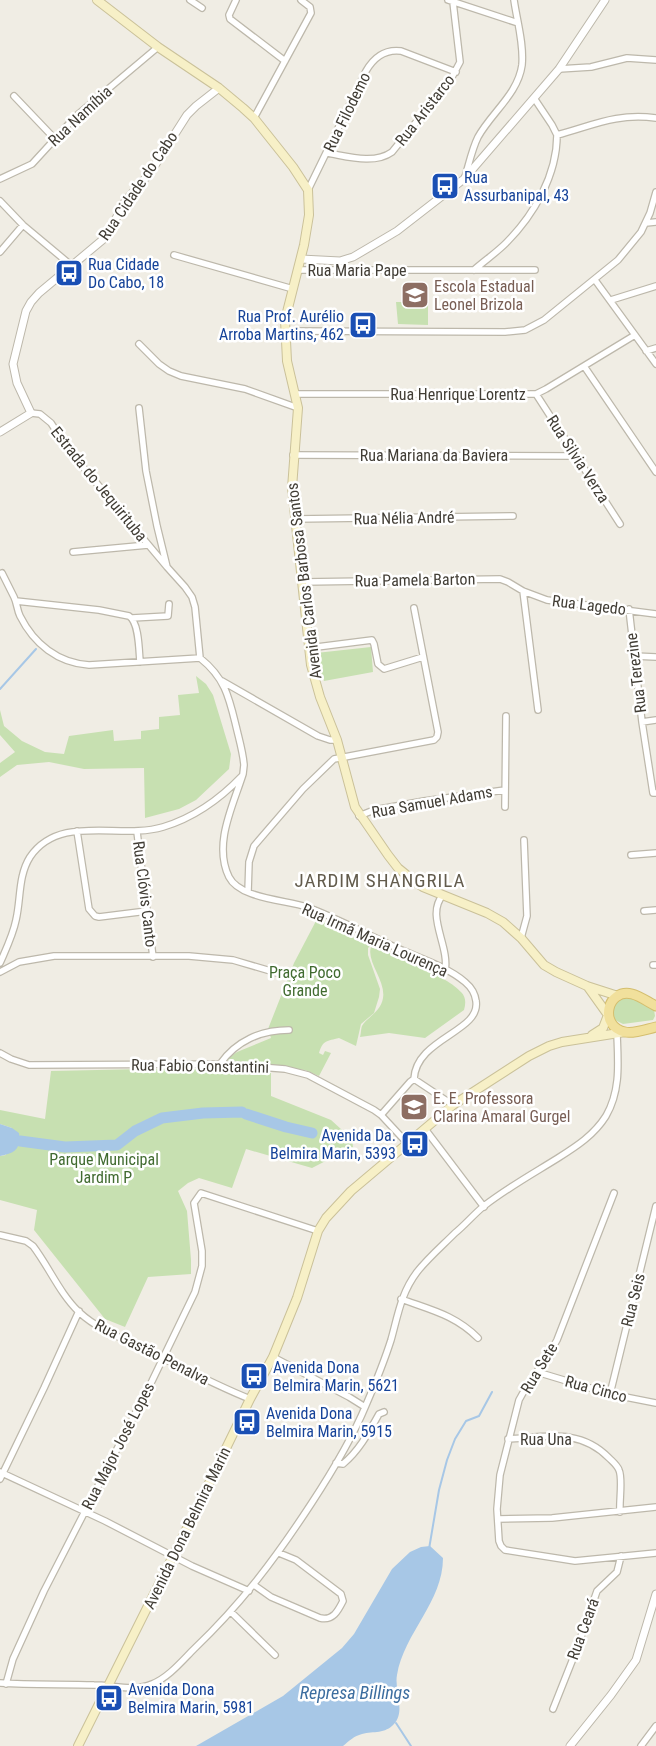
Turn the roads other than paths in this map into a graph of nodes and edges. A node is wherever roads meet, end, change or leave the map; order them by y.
1 (97, 0) edge
2 (190, 0) edge
3 (236, 0) edge
4 (301, 0) edge
5 (514, 0) edge
6 (605, 0) edge
7 (451, 1) edge
8 (202, 8) dead end
9 (518, 23) junction
10 (158, 48) junction
11 (656, 60) edge
12 (286, 61) junction
13 (559, 69) junction
14 (456, 72) junction
15 (219, 88) junction
16 (14, 96) dead end
17 (534, 98) junction
18 (254, 118) junction
19 (656, 118) edge
20 (557, 135) junction
21 (54, 138) junction
22 (327, 153) junction
23 (2, 176) edge
24 (464, 179) junction
25 (308, 190) junction
26 (656, 192) edge
27 (0, 201) edge
28 (656, 222) edge
29 (646, 223) junction
30 (23, 225) junction
31 (0, 252) edge
32 (174, 255) dead end
33 (301, 259) junction
34 (348, 260) junction
35 (72, 266) junction
36 (353, 269) junction
37 (299, 270) junction
38 (474, 270) junction
39 (535, 270) dead end
40 (595, 280) junction
41 (656, 286) edge
42 (293, 289) junction
43 (611, 300) junction
44 (285, 331) junction
45 (635, 335) junction
46 (139, 344) dead end
47 (656, 348) edge
48 (646, 351) junction
49 (656, 364) edge
50 (584, 366) junction
51 (295, 394) junction
52 (536, 394) junction
53 (140, 408) dead end
54 (298, 408) junction
55 (32, 414) junction
56 (0, 432) edge
57 (293, 455) junction
58 (576, 456) junction
59 (656, 472) edge
60 (512, 516) dead end
61 (294, 519) junction
62 (620, 524) dead end
63 (148, 545) junction
64 (73, 552) dead end
65 (167, 567) junction
66 (2, 573) dead end
67 (303, 582) junction
68 (523, 592) junction
69 (14, 598) junction
70 (169, 604) dead end
71 (414, 608) dead end
72 (629, 610) junction
73 (656, 614) edge
74 (132, 618) junction
75 (309, 648) junction
76 (634, 656) junction
77 (423, 657) junction
78 (656, 657) edge
79 (200, 658) junction
80 (140, 662) junction
81 (221, 680) junction
82 (538, 710) dead end
83 (506, 716) dead end
84 (656, 720) edge
85 (642, 722) junction
86 (337, 740) junction
87 (341, 757) junction
88 (244, 774) junction
89 (505, 790) junction
90 (656, 793) edge
91 (505, 807) dead end
92 (359, 816) junction
93 (77, 832) junction
94 (137, 832) junction
95 (524, 840) dead end
96 (656, 853) edge
97 (631, 855) dead end
98 (248, 892) junction
99 (444, 895) junction
100 (656, 910) edge
101 (147, 911) junction
102 (644, 911) dead end
103 (521, 938) junction
104 (153, 957) junction
105 (0, 963) edge
106 (445, 970) junction
107 (0, 972) edge
108 (291, 977) dead end
109 (587, 986) junction
110 (618, 996) junction
111 (656, 1006) edge
112 (608, 1015) junction
113 (655, 1027) edge
114 (289, 1030) dead end
115 (621, 1033) junction
116 (588, 1037) junction
117 (0, 1053) edge
118 (220, 1064) junction
119 (414, 1079) junction
120 (453, 1105) junction
121 (381, 1115) junction
122 (425, 1129) junction
123 (408, 1144) junction
124 (614, 1193) dead end
125 (656, 1206) edge
126 (484, 1207) junction
127 (318, 1231) junction
128 (0, 1234) edge
129 (401, 1299) junction
130 (79, 1311) junction
131 (478, 1338) dead end
132 (273, 1357) junction
133 (164, 1358) junction
134 (537, 1372) junction
135 (610, 1394) junction
136 (250, 1400) junction
137 (656, 1403) edge
138 (365, 1407) junction
139 (384, 1412) dead end
140 (508, 1439) junction
141 (336, 1463) junction
142 (1, 1474) edge
143 (656, 1508) edge
144 (84, 1511) junction
145 (620, 1512) junction
146 (498, 1519) junction
147 (280, 1552) junction
148 (656, 1553) edge
149 (173, 1556) junction
150 (621, 1556) junction
151 (254, 1585) junction
152 (249, 1591) junction
153 (656, 1594) edge
154 (232, 1612) junction
155 (275, 1655) dead end
156 (3, 1683) edge
157 (108, 1686) junction
158 (553, 1709) dead end
159 (656, 1726) edge
160 (78, 1746) edge
161 (570, 1746) edge
162 (641, 1746) edge

1 - 10 main road
2 - 8 street
3 - 12 street
4 - 12 street
5 - 9 street
6 - 13 street
7 - 9 street
7 - 14 street, Rua Aristarco
9 - 24 street
10 - 15 main road
10 - 21 street, Rua Namíbia
11 - 13 street
12 - 18 street
13 - 17 street
14 - 22 street, Rua Aristarco
14 - 22 street, Rua Filodemo
15 - 18 main road
15 - 35 street, Rua Cidade do Cabo
16 - 21 street
17 - 20 street
17 - 24 street
18 - 25 main road
19 - 20 street
20 - 38 street
21 - 23 street, Rua Namíbia
22 - 25 street, Rua Filodemo
24 - 34 street
25 - 33 main road, Avenida Carlos Barbosa Santos
26 - 29 street
27 - 30 street
28 - 29 street
29 - 40 street
30 - 31 street
30 - 35 street
32 - 42 street
33 - 34 street
33 - 37 main road, Avenida Carlos Barbosa Santos
34 - 36 street
35 - 55 street, Rua Cidade do Cabo
36 - 37 street, Rua Maria Pape
36 - 38 street, Rua Maria Pape
37 - 42 main road, Avenida Carlos Barbosa Santos
38 - 39 street, Rua Maria Pape
40 - 43 street
40 - 44 street
41 - 43 street
42 - 44 main road, Avenida Carlos Barbosa Santos
43 - 45 street
44 - 51 main road, Avenida Carlos Barbosa Santos
45 - 48 street
45 - 50 street, Rua Henrique Lorentz
46 - 54 street
47 - 48 street
48 - 49 street
50 - 52 street, Rua Henrique Lorentz
50 - 59 street
51 - 52 street, Rua Henrique Lorentz
51 - 54 main road, Avenida Carlos Barbosa Santos
52 - 58 street, Rua Silvia Verza
53 - 65 street
54 - 57 main road, Avenida Carlos Barbosa Santos
55 - 56 street
55 - 63 street, Estrada do Jequirituba
57 - 58 street, Rua Mariana da Baviera
57 - 61 main road, Avenida Carlos Barbosa Santos
58 - 62 street, Rua Silvia Verza
60 - 61 street, Rua Nélia André
61 - 67 main road, Avenida Carlos Barbosa Santos
63 - 64 street
63 - 65 street, Estrada do Jequirituba
65 - 79 street, Estrada do Jequirituba
66 - 69 street
67 - 68 street, Rua Pamela Barton
67 - 75 main road, Avenida Carlos Barbosa Santos
68 - 72 street, Rua Lagedo
68 - 82 street
69 - 74 street
69 - 80 street
70 - 74 street
71 - 77 street
72 - 73 street, Rua Lagedo
72 - 76 street, Rua Terezine
74 - 80 street
75 - 77 street
75 - 86 main road, Avenida Carlos Barbosa Santos
76 - 78 street
76 - 85 street, Rua Terezine
77 - 87 street
79 - 80 street
79 - 81 street, Rua Irmã Maria Lourença
81 - 86 street
81 - 88 street, Rua Irmã Maria Lourença
83 - 89 street
84 - 85 street
85 - 90 street, Rua Terezine
86 - 87 main road, Avenida Carlos Barbosa Santos
87 - 92 main road, Avenida Carlos Barbosa Santos
87 - 98 street
88 - 94 street
88 - 98 street, Rua Irmã Maria Lourença
89 - 91 street
89 - 92 street, Rua Samuel Adams
92 - 99 main road, Avenida Carlos Barbosa Santos
93 - 94 street
93 - 101 street
93 - 105 street
94 - 101 street, Rua Clóvis Canto
95 - 103 street
96 - 97 street
98 - 106 street, Rua Irmã Maria Lourença
99 - 103 main road, Avenida Carlos Barbosa Santos
99 - 106 street
100 - 102 street
101 - 104 street, Rua Clóvis Canto
103 - 109 main road, Avenida Carlos Barbosa Santos
104 - 107 street
104 - 108 street
106 - 119 street, Rua Irmã Maria Lourença
109 - 110 main road, Avenida Carlos Barbosa Santos
109 - 112 main road, Avenida Carlos Barbosa Santos
110 - 111 main road
110 - 112 main road, Avenida Dona Belmira Marin
112 - 115 main road
112 - 116 main road, Avenida Dona Belmira Marin
113 - 115 main road, Avenida Dona Belmira Marin
114 - 118 street
115 - 116 main road, Avenida Dona Belmira Marin
115 - 126 street
116 - 120 main road, Avenida Dona Belmira Marin
117 - 118 street, Rua Fabio Constantini
118 - 121 street, Rua Fabio Constantini
119 - 120 street
119 - 121 street
120 - 122 main road, Avenida Dona Belmira Marin
121 - 123 street, Rua Fabio Constantini
122 - 123 main road, Avenida Dona Belmira Marin
122 - 126 street
123 - 127 main road, Avenida Dona Belmira Marin
124 - 134 street, Rua Sete
125 - 135 street, Rua Seis
126 - 129 street
127 - 132 main road, Avenida Dona Belmira Marin
127 - 133 street, Rua Major José Lopes
128 - 130 street, Rua Gastão Penalva
129 - 131 street
129 - 138 street
130 - 133 street, Rua Gastão Penalva
130 - 142 street
132 - 136 main road, Avenida Dona Belmira Marin
132 - 138 street
133 - 136 street, Rua Gastão Penalva
133 - 144 street, Rua Major José Lopes
134 - 135 street, Rua Cinco
134 - 140 street, Rua Sete
135 - 137 street, Rua Cinco
136 - 149 main road, Avenida Dona Belmira Marin
138 - 141 street
139 - 141 street
140 - 145 street, Rua Una
140 - 146 street, Rua Sete
141 - 147 street
142 - 144 street
143 - 145 street
144 - 149 street
144 - 156 street, Rua Major José Lopes
145 - 146 street
146 - 150 street, Rua Sete
147 - 151 street
147 - 151 street
148 - 150 street
149 - 152 street
149 - 157 main road, Avenida Dona Belmira Marin
150 - 158 street, Rua Ceará
151 - 152 street
152 - 154 street
153 - 161 street
154 - 155 street
154 - 157 street
156 - 157 street
157 - 160 main road, Avenida Dona Belmira Marin
159 - 162 street

